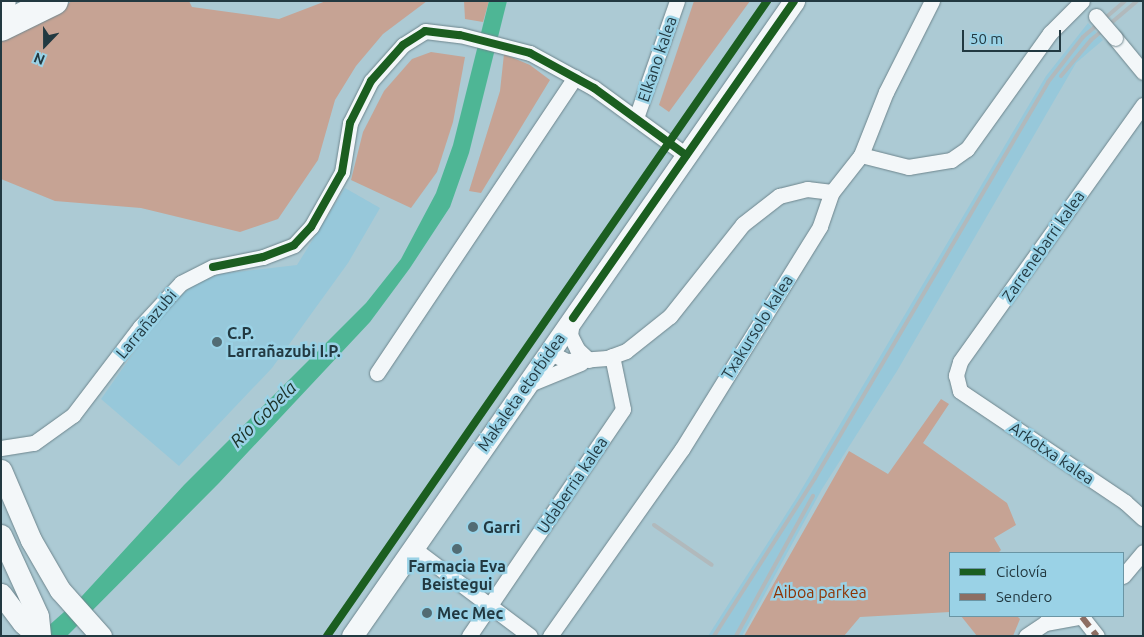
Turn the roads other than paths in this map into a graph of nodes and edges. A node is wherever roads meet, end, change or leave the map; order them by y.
1 (54, 1) edge
2 (677, 1) edge
3 (794, 1) edge
4 (932, 1) edge
5 (1079, 2) edge
6 (3, 14) edge
7 (1143, 72) edge
8 (575, 77) junction
9 (1143, 104) edge
10 (636, 118) junction
11 (686, 155) junction
12 (860, 155) junction
13 (832, 192) junction
14 (573, 318) junction
15 (549, 352) junction
16 (612, 356) junction
17 (589, 360) junction
18 (377, 373) dead end
19 (527, 385) junction
20 (960, 391) joint
21 (1, 448) edge
22 (1, 470) edge
23 (1143, 518) edge
24 (1, 535) edge
25 (413, 548) junction
26 (1143, 552) edge
27 (1124, 575) edge
28 (1, 594) edge
29 (490, 606) junction
30 (1077, 617) edge
31 (1083, 617) edge
32 (39, 629) edge
33 (101, 636) edge
34 (352, 636) edge
35 (468, 636) edge
36 (530, 636) edge
37 (550, 636) edge
38 (1026, 636) edge
39 (1096, 636) edge

1 - 6 highway
2 - 10 street, Elkano kalea
3 - 11 street, Makaleta etorbidea
4 - 12 street, Txakursolo kalea
5 - 7 street, bridge
5 - 12 street
8 - 10 street, Larrañazubi
8 - 18 street
8 - 21 street, Larrañazubi
9 - 20 street, Zarrenebarri kalea
10 - 11 street, Larrañazubi
11 - 14 street, Makaleta etorbidea
12 - 13 street, Txakursolo kalea
13 - 16 street
13 - 37 street, Txakursolo kalea
14 - 15 street, Makaleta etorbidea
14 - 17 street
15 - 17 street
15 - 19 street, Makaleta etorbidea
16 - 17 street
16 - 29 street, Udaberria kalea
17 - 19 street
19 - 25 street, Makaleta etorbidea
20 - 23 street, Arkotxa kalea
22 - 33 street
24 - 32 street
25 - 29 street
25 - 34 street, Makaleta etorbidea
26 - 27 street
28 - 32 street
29 - 35 street, Udaberria kalea
29 - 36 street
30 - 38 street
31 - 39 street

